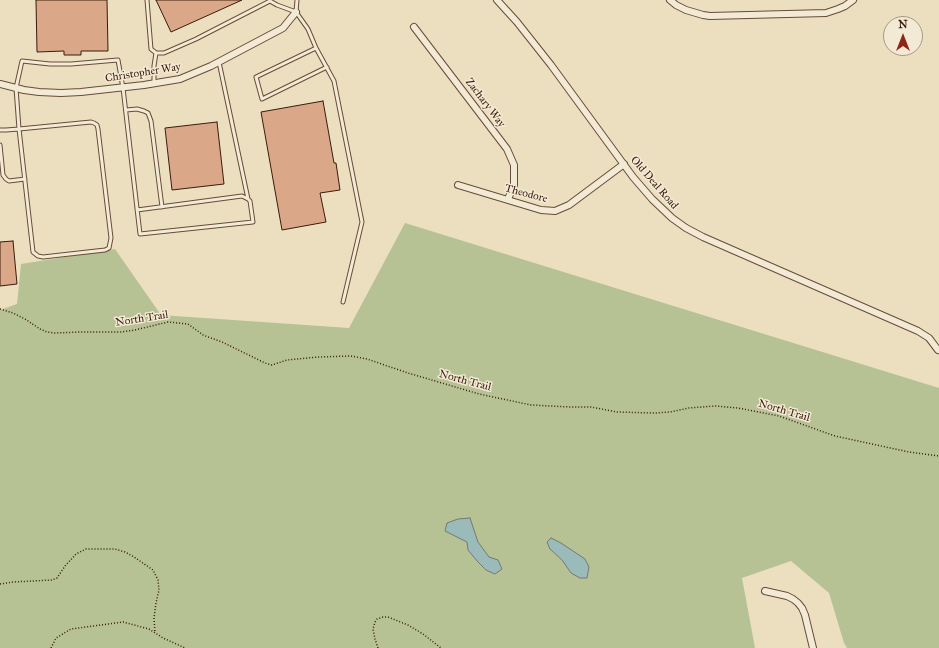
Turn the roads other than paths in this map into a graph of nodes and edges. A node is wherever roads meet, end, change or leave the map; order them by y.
1 (147, 0) edge
2 (297, 0) edge
3 (497, 0) edge
4 (670, 0) edge
5 (853, 0) edge
6 (270, 1) edge
7 (296, 12) junction
8 (414, 27) dead end
9 (316, 48) junction
10 (156, 53) junction
11 (219, 62) junction
12 (327, 67) junction
13 (0, 84) edge
14 (154, 84) junction
15 (16, 88) junction
16 (123, 88) junction
17 (126, 110) junction
18 (19, 129) junction
19 (0, 130) edge
20 (0, 145) edge
21 (624, 164) junction
22 (25, 179) junction
23 (458, 185) dead end
24 (248, 199) junction
25 (508, 199) junction
26 (162, 207) junction
27 (137, 210) junction
28 (343, 302) dead end
29 (938, 350) edge
30 (765, 591) dead end
31 (813, 648) edge

1 - 10 lane
2 - 7 lane
3 - 21 street, Old Deal Road
4 - 5 street
6 - 7 lane
6 - 10 lane
7 - 9 lane
7 - 11 street, Christopher Way
8 - 25 street, Zachary Way
9 - 12 lane
9 - 12 lane
10 - 14 lane
11 - 14 street, Christopher Way
11 - 24 lane
12 - 28 lane
13 - 15 street, Christopher Way
14 - 16 street, Christopher Way
15 - 16 street, Christopher Way
15 - 16 lane
15 - 18 lane
16 - 17 lane
17 - 26 lane
17 - 27 lane
18 - 19 lane
18 - 22 lane
18 - 22 lane
20 - 22 lane
21 - 25 street, Theodore
21 - 29 street, Old Deal Road
23 - 25 street, Theodore
24 - 26 lane
24 - 27 lane
26 - 27 lane
30 - 31 street

